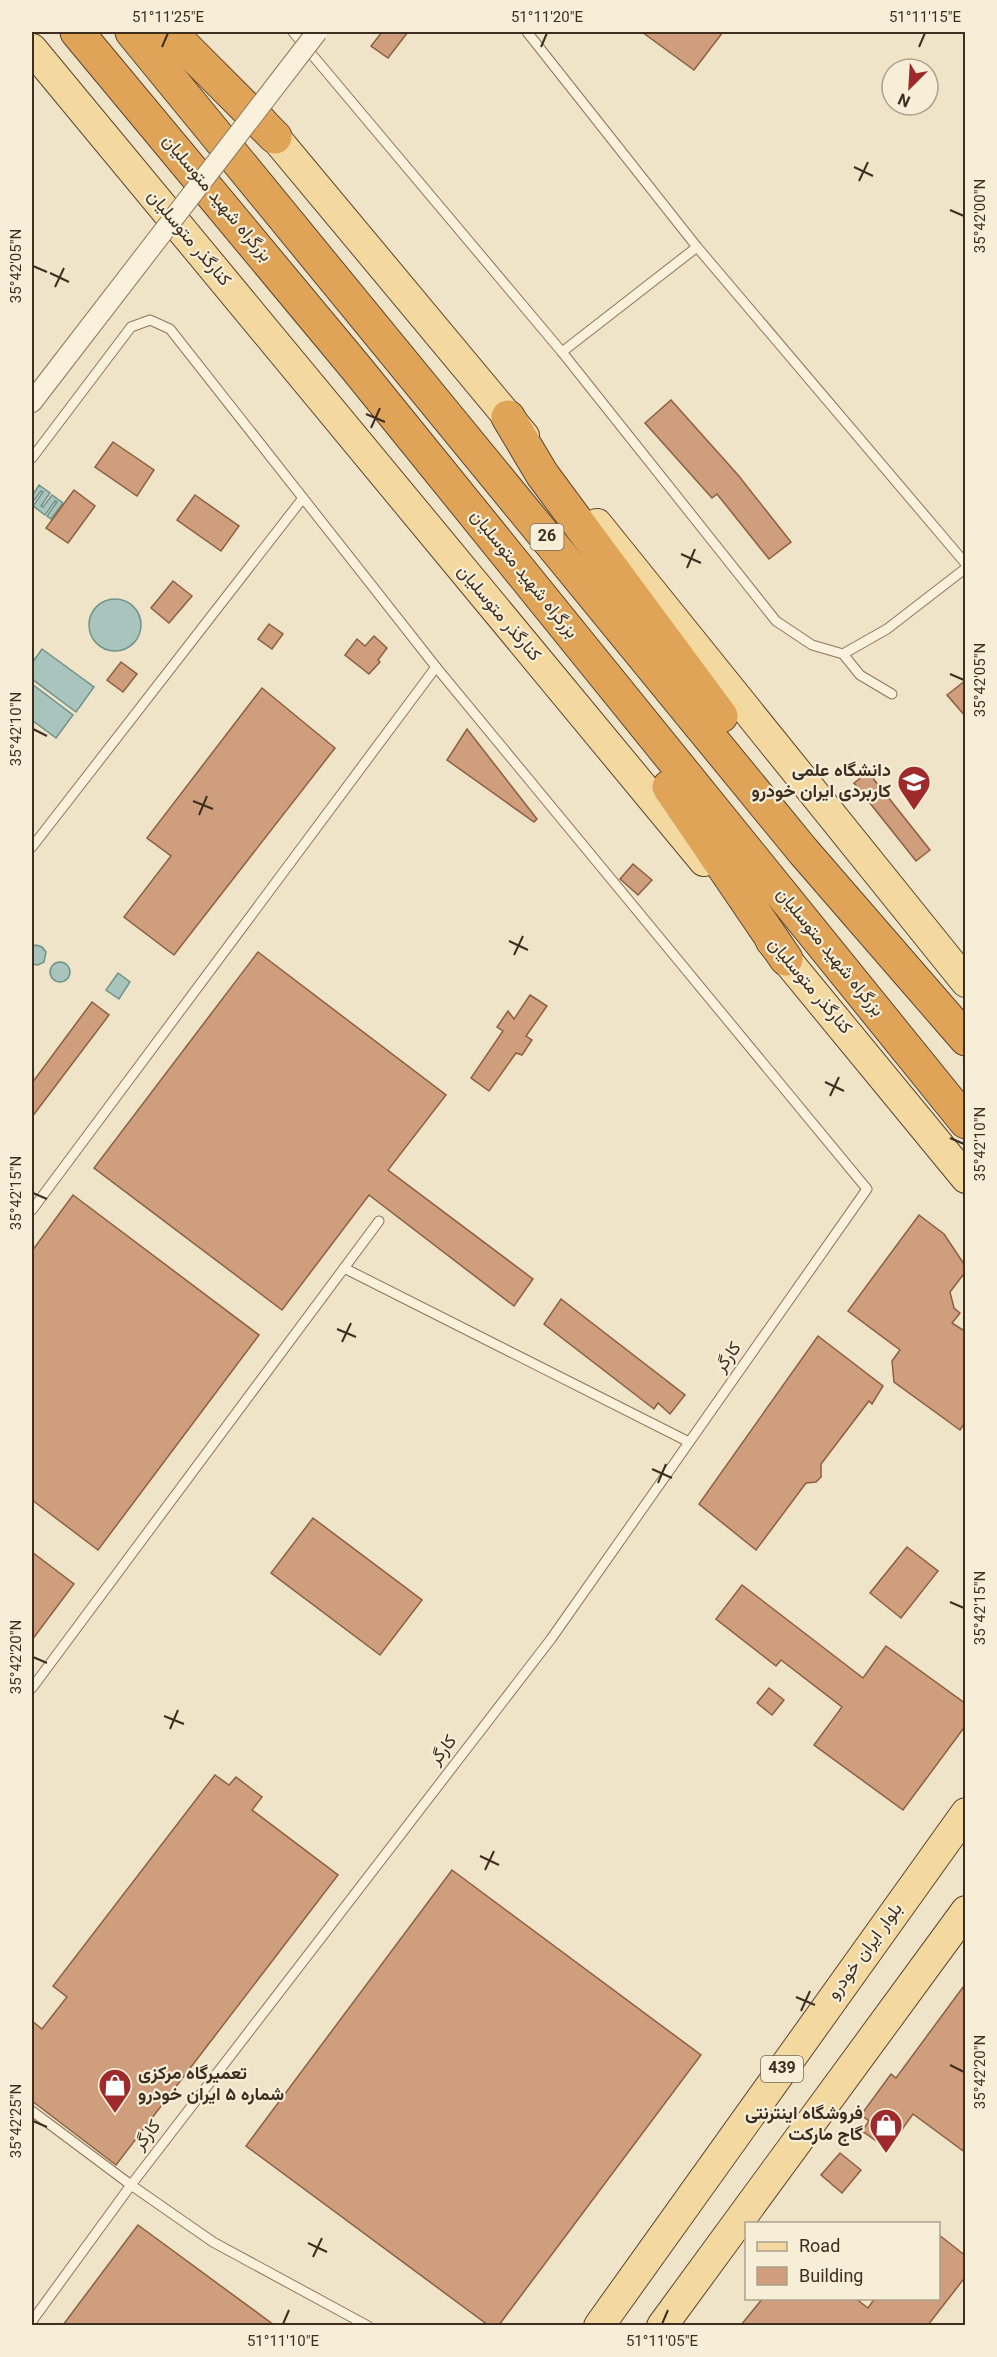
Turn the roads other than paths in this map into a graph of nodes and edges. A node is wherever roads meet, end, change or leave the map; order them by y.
1 (77, 32) edge
2 (132, 32) edge
3 (170, 32) edge
4 (187, 32) edge
5 (293, 32) edge
6 (317, 32) edge
7 (527, 32) edge
8 (32, 49) edge
9 (274, 137) junction
10 (697, 247) junction
11 (562, 352) junction
12 (32, 402) edge
13 (508, 417) junction
14 (32, 458) edge
15 (303, 498) junction
16 (966, 566) edge
17 (538, 594) junction
18 (843, 654) junction
19 (436, 667) junction
20 (892, 694) dead end
21 (32, 847) edge
22 (803, 851) junction
23 (786, 959) junction
24 (966, 982) edge
25 (966, 1039) edge
26 (966, 1122) edge
27 (961, 1175) edge
28 (32, 1210) edge
29 (379, 1221) dead end
30 (344, 1268) junction
31 (689, 1442) junction
32 (32, 1688) edge
33 (966, 1813) edge
34 (966, 1911) edge
35 (32, 2111) edge
36 (130, 2185) junction
37 (32, 2321) edge
38 (368, 2325) edge
39 (599, 2325) edge
40 (662, 2325) edge

1 - 17 highway, بزرگراه شهید متوسلیان
2 - 22 highway, 26
3 - 9 highway
4 - 9 main road
5 - 11 lane
6 - 12 street, bridge
7 - 10 lane
8 - 23 main road, کنارگذر متوسلیان
9 - 13 main road
10 - 11 lane
10 - 16 lane
11 - 18 lane
13 - 22 highway
13 - 24 main road
14 - 15 lane
15 - 19 lane
15 - 21 lane
16 - 18 lane
17 - 23 highway
17 - 26 highway, بزرگراه شهید متوسلیان
18 - 20 lane
19 - 28 lane
19 - 31 lane, کارگر
22 - 25 highway, 26
23 - 27 main road, کنارگذر متوسلیان
29 - 30 lane
30 - 31 lane
30 - 32 lane
31 - 36 lane, کارگر
33 - 39 main road, بلوار ایران خودرو / 439
34 - 40 main road
35 - 36 lane
36 - 37 lane, کارگر
36 - 38 lane

